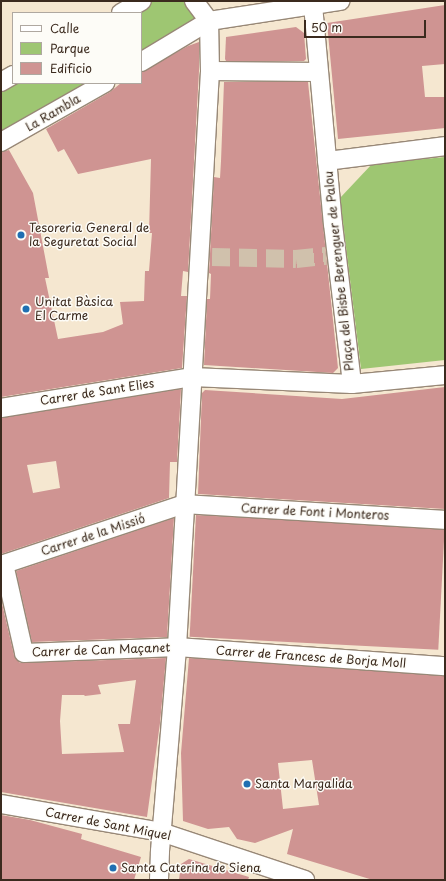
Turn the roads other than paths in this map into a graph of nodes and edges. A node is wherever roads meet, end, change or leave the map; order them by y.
1 (142, 1) edge
2 (194, 1) edge
3 (340, 1) edge
4 (312, 5) junction
5 (123, 12) edge
6 (209, 20) junction
7 (142, 61) edge
8 (210, 71) junction
9 (318, 72) junction
10 (12, 76) edge
11 (1, 82) edge
12 (103, 84) edge
13 (1, 142) edge
14 (445, 146) edge
15 (327, 160) junction
16 (445, 375) edge
17 (192, 377) junction
18 (352, 384) junction
19 (1, 408) edge
20 (184, 504) junction
21 (445, 520) edge
22 (2, 565) edge
23 (177, 647) junction
24 (445, 666) edge
25 (1, 804) edge
26 (161, 832) junction
27 (159, 880) edge
28 (305, 880) edge

1 - 5 street
2 - 6 street
3 - 4 street
4 - 6 street
4 - 9 street, Plaça del Bisbe Berenguer de Palou
6 - 7 street
6 - 8 street
8 - 9 street
8 - 17 street
9 - 15 street, Plaça del Bisbe Berenguer de Palou
10 - 11 street
12 - 13 street, La Rambla
14 - 15 street
15 - 18 street, Plaça del Bisbe Berenguer de Palou
16 - 18 street, Plaça del Bisbe Berenguer de Palou
17 - 18 street, Carrer de Sant Elies
17 - 19 street, Carrer de Sant Elies
17 - 20 street
20 - 21 street, Carrer de Font i Monteros
20 - 22 street, Carrer de la Missió
20 - 23 street
22 - 23 street, Carrer de Can Maçanet
23 - 24 street, Carrer de Francesc de Borja Moll
23 - 26 street
25 - 26 street, Carrer de Sant Miquel
26 - 27 street
26 - 28 street, Carrer de Sant Miquel

